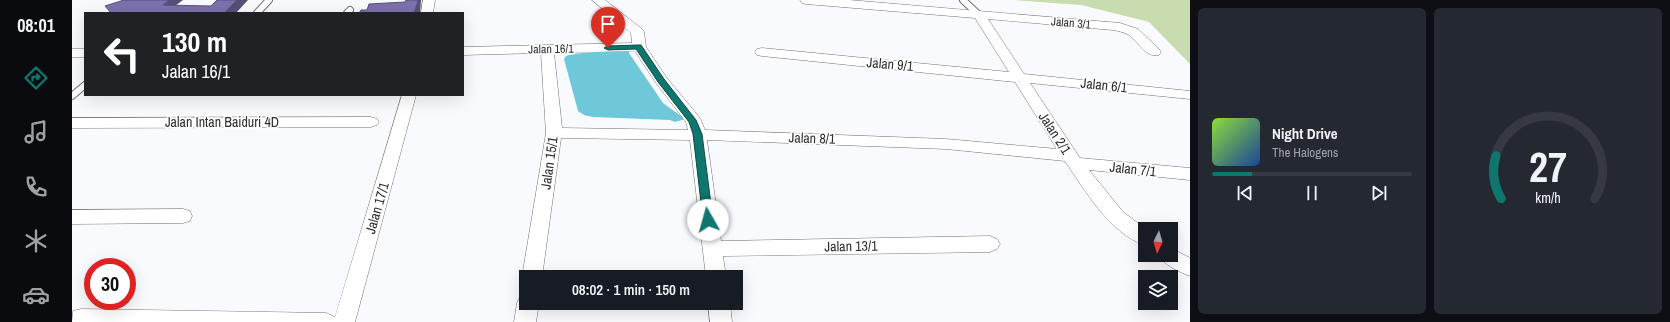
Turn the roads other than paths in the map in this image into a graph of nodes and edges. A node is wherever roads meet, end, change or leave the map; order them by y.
1 (269, 0) edge
2 (430, 0) edge
3 (598, 0) edge
4 (806, 0) edge
5 (963, 0) edge
6 (258, 12) edge
7 (427, 12) edge
8 (979, 15) junction
9 (638, 47) junction
10 (547, 49) junction
11 (464, 51) edge
12 (762, 52) dead end
13 (1154, 52) dead end
14 (72, 53) edge
15 (84, 53) edge
16 (1019, 76) junction
17 (84, 86) edge
18 (1190, 95) edge
19 (72, 96) edge
20 (409, 96) edge
21 (371, 122) dead end
22 (72, 123) edge
23 (554, 133) junction
24 (698, 134) junction
25 (1073, 160) junction
26 (1190, 174) edge
27 (72, 216) edge
28 (183, 216) dead end
29 (1138, 233) edge
30 (990, 244) dead end
31 (712, 249) junction
32 (1178, 261) edge
33 (1190, 268) edge
34 (533, 270) edge
35 (715, 270) edge
36 (527, 310) edge
37 (720, 310) edge
38 (81, 318) dead end
39 (326, 322) edge
40 (344, 322) edge
41 (525, 322) edge
42 (721, 322) edge

1 - 6 lane
2 - 7 street
3 - 9 street
4 - 8 street, Jalan 3/1
5 - 8 lane
8 - 13 street, Jalan 3/1
8 - 16 street, Jalan 2/1
9 - 10 street, Jalan 16/1
9 - 24 street
10 - 11 street, Jalan 16/1
10 - 23 street, Jalan 15/1
12 - 16 street, Jalan 9/1
14 - 15 street
16 - 18 street, Jalan 6/1
16 - 25 street, Jalan 2/1
17 - 19 lane
20 - 40 street, Jalan 17/1
21 - 22 street, Jalan Intan Baiduri 4D
23 - 24 street, Jalan 8/1
23 - 34 street, Jalan 15/1
24 - 25 street, Jalan 8/1
24 - 31 street
25 - 26 street, Jalan 7/1
25 - 29 street, Jalan 2/1
27 - 28 street
30 - 31 street, Jalan 13/1
31 - 35 street
32 - 33 street
36 - 41 street
37 - 42 street
38 - 39 street

